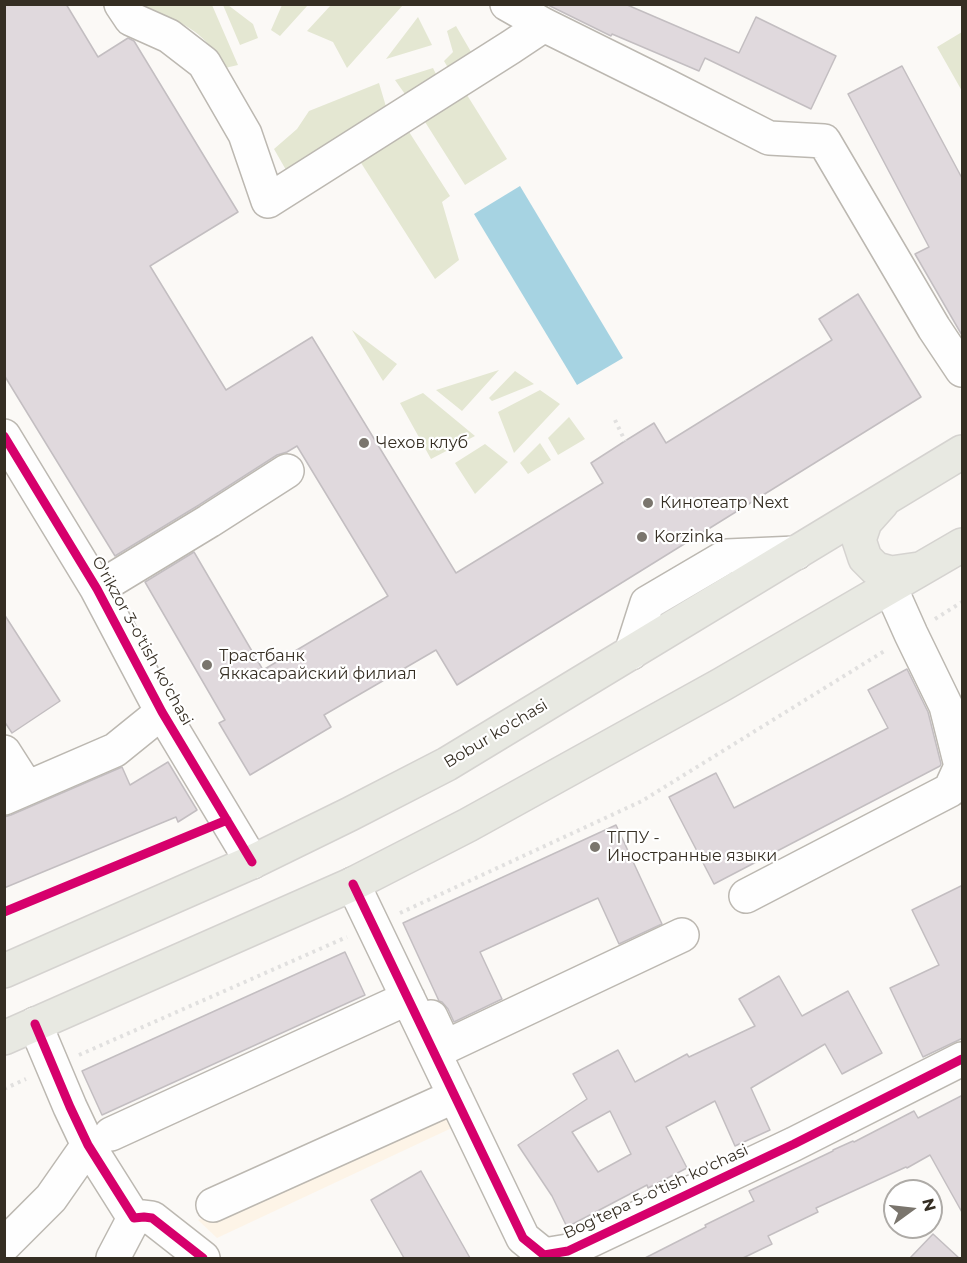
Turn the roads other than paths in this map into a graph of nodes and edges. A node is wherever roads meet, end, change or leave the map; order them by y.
1 (121, 4) edge
2 (507, 4) edge
3 (544, 25) junction
4 (963, 370) edge
5 (4, 436) edge
6 (963, 452) edge
7 (286, 471) dead end
8 (885, 499) dead end
9 (963, 545) edge
10 (922, 569) junction
11 (890, 587) junction
12 (97, 589) junction
13 (911, 634) junction
14 (963, 698) edge
15 (162, 712) junction
16 (4, 752) edge
17 (16, 793) edge
18 (252, 862) junction
19 (353, 884) junction
20 (746, 896) dead end
21 (373, 926) junction
22 (682, 935) dead end
23 (4, 971) edge
24 (408, 998) junction
25 (35, 1024) junction
26 (4, 1038) edge
27 (963, 1059) edge
28 (455, 1096) junction
29 (100, 1140) junction
30 (213, 1205) dead end
31 (134, 1218) junction
32 (4, 1245) edge
33 (113, 1258) edge
34 (203, 1258) edge

1 - 3 street
2 - 3 street
3 - 4 street
5 - 12 street, O'rikzor 3-o'tish ko'chasi
6 - 18 main road, Bobur ko'chasi
7 - 12 street
8 - 10 main road
9 - 10 main road
10 - 11 main road
11 - 13 street
11 - 19 main road
12 - 15 street, O'rikzor 3-o'tish ko'chasi
13 - 14 street
13 - 20 street
15 - 17 street
15 - 18 street, O'rikzor 3-o'tish ko'chasi
16 - 17 street
18 - 23 main road, Bobur ko'chasi
19 - 21 street, Bog'tepa 5-o'tish ko'chasi
19 - 25 main road
21 - 22 street
21 - 24 street, Bog'tepa 5-o'tish ko'chasi
24 - 28 street, Bog'tepa 5-o'tish ko'chasi
24 - 29 street
25 - 26 main road
25 - 29 street
27 - 28 street, Bog'tepa 5-o'tish ko'chasi
28 - 30 street
29 - 31 street
29 - 32 street
31 - 33 street
31 - 34 street

